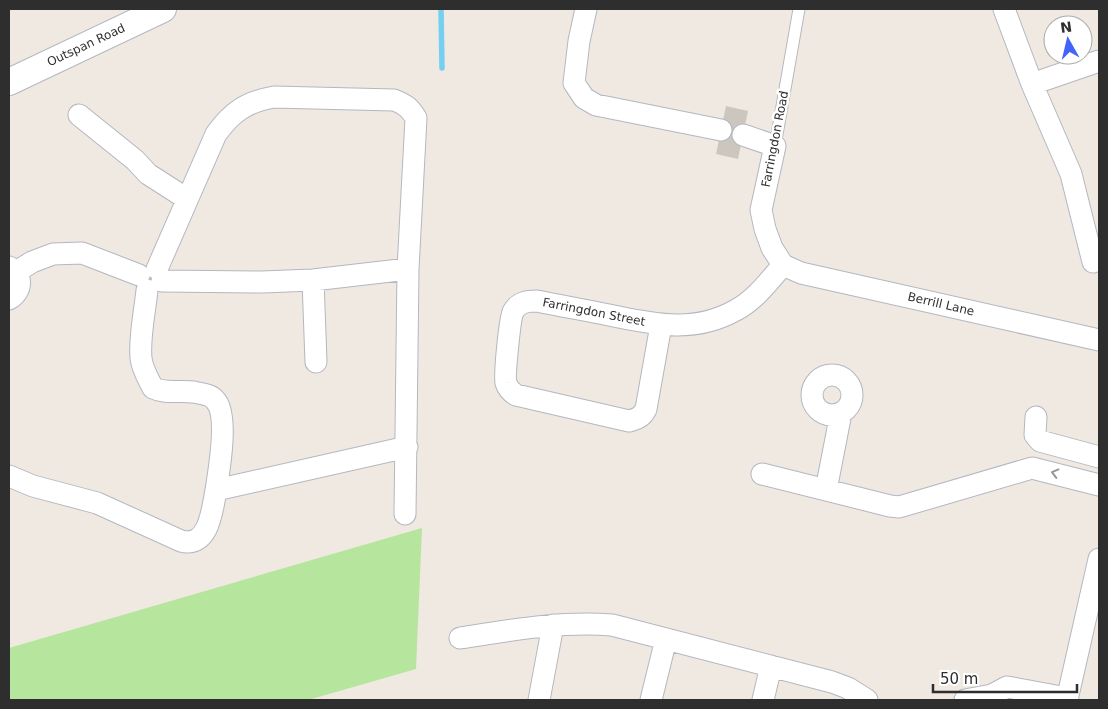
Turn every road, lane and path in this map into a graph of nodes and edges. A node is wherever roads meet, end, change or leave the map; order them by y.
1 (163, 9) edge
2 (586, 9) edge
3 (799, 9) edge
4 (1004, 9) edge
5 (1099, 60) edge
6 (9, 82) edge
7 (1032, 84) junction
8 (79, 115) dead end
9 (721, 130) dead end
10 (743, 135) dead end
11 (775, 146) junction
12 (188, 199) junction
13 (1093, 262) dead end
14 (783, 265) junction
15 (12, 269) edge
16 (408, 269) junction
17 (151, 279) junction
18 (313, 280) junction
19 (9, 298) edge
20 (661, 325) junction
21 (1099, 340) edge
22 (316, 362) dead end
23 (841, 413) dead end
24 (1036, 417) dead end
25 (1040, 441) junction
26 (407, 447) junction
27 (1099, 457) edge
28 (1032, 468) junction
29 (762, 474) dead end
30 (9, 476) edge
31 (1099, 485) edge
32 (216, 490) junction
33 (826, 490) junction
34 (405, 514) dead end
35 (1099, 559) edge
36 (552, 625) junction
37 (1091, 630) edge
38 (460, 638) dead end
39 (666, 639) junction
40 (771, 666) junction
41 (983, 699) edge
42 (1067, 699) edge
43 (539, 700) edge
44 (651, 700) edge
45 (763, 700) edge
46 (867, 700) edge

1 - 6 street, Outspan Road
2 - 9 street
3 - 11 lane, Farringdon Road
4 - 7 street
5 - 7 street
7 - 13 street
8 - 12 street
10 - 11 street
11 - 14 street, Farringdon Road
12 - 16 street
12 - 17 street
14 - 20 street, Farringdon Street
14 - 21 street, Berrill Lane
15 - 17 street
15 - 19 street
16 - 18 street
16 - 26 street
17 - 18 street
17 - 32 street
18 - 22 street
20 - 20 street, Farringdon Street
23 - 33 street
24 - 25 street
25 - 27 street
25 - 28 street
26 - 32 street
26 - 34 street
31 -> 28 street
28 - 33 street
29 - 33 street
30 - 32 street
35 - 37 street
36 - 38 street
36 - 39 street
36 - 43 street
37 - 42 street
39 - 40 street
39 - 44 street
40 - 45 street
40 - 46 street
41 - 42 street

